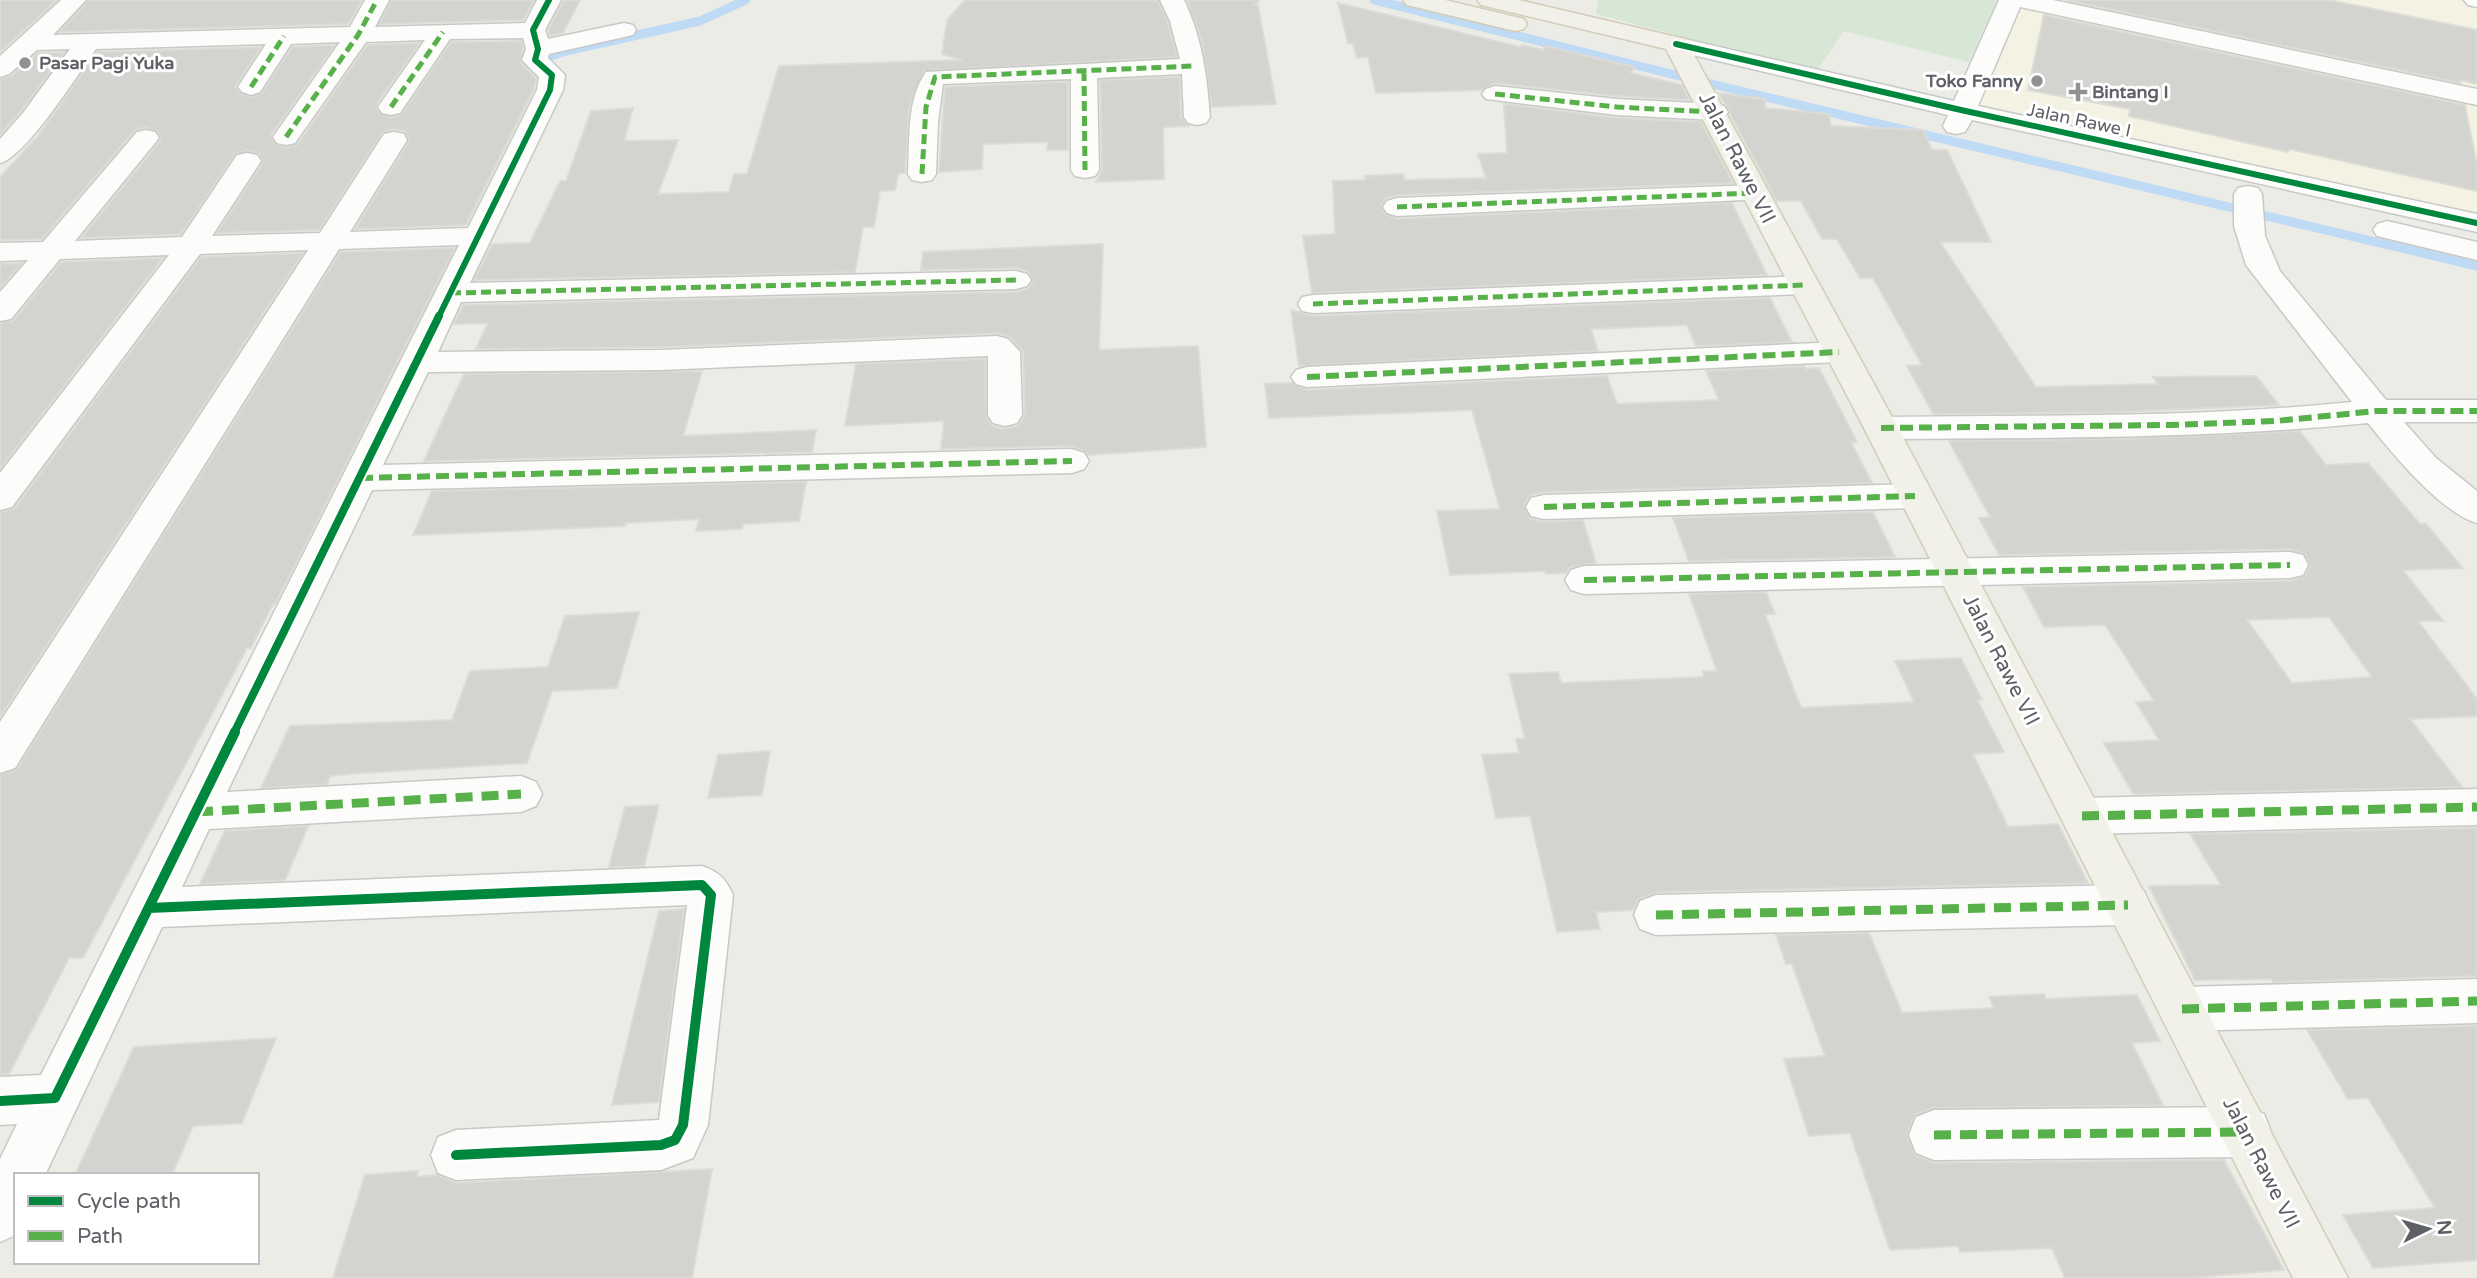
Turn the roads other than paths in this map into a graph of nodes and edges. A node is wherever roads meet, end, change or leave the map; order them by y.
1 (74, 0) edge
2 (377, 0) edge
3 (549, 0) edge
4 (1172, 0) edge
5 (1415, 0) edge
6 (1489, 0) edge
7 (2011, 0) edge
8 (2019, 0) edge
9 (624, 30) dead end
10 (443, 32) junction
11 (358, 35) junction
12 (284, 36) junction
13 (88, 41) junction
14 (31, 43) junction
15 (539, 53) junction
16 (1194, 66) junction
17 (0, 69) edge
18 (1084, 71) junction
19 (1695, 76) junction
20 (251, 87) dead end
21 (1495, 94) dead end
22 (2477, 97) edge
23 (391, 107) dead end
24 (1197, 117) dead end
25 (1958, 118) junction
26 (286, 137) dead end
27 (146, 138) dead end
28 (394, 140) dead end
29 (0, 155) edge
30 (247, 161) dead end
31 (1085, 170) dead end
32 (922, 174) dead end
33 (1755, 193) junction
34 (2247, 205) junction
35 (1397, 207) dead end
36 (2477, 223) edge
37 (478, 236) junction
38 (328, 241) junction
39 (191, 246) junction
40 (53, 250) junction
41 (2477, 251) edge
42 (0, 252) edge
43 (1016, 280) dead end
44 (1804, 285) junction
45 (451, 293) junction
46 (1313, 304) dead end
47 (0, 312) edge
48 (1839, 352) junction
49 (417, 362) junction
50 (1307, 377) dead end
51 (2376, 411) junction
52 (2477, 411) edge
53 (1005, 415) dead end
54 (1881, 428) junction
55 (1072, 461) dead end
56 (360, 478) junction
57 (1915, 496) junction
58 (0, 498) edge
59 (1545, 508) dead end
60 (2477, 510) edge
61 (2290, 565) dead end
62 (1956, 573) junction
63 (1584, 580) dead end
64 (0, 756) edge
65 (521, 794) dead end
66 (2477, 807) edge
67 (196, 812) junction
68 (2082, 816) junction
69 (2128, 905) junction
70 (149, 908) junction
71 (1656, 915) dead end
72 (2477, 1001) edge
73 (2182, 1009) junction
74 (55, 1098) junction
75 (0, 1101) edge
76 (2246, 1132) junction
77 (1934, 1135) dead end
78 (456, 1155) dead end
79 (20, 1173) edge
80 (14, 1186) edge
81 (0, 1216) edge
82 (2321, 1278) edge

1 - 14 street
2 - 11 street
3 - 15 street
4 - 16 street
5 - 19 main road, Jalan Rawe I
6 - 19 main road, Jalan Rawe I
7 - 25 street
8 - 22 street
9 - 15 street
10 - 11 street
10 - 15 street
10 - 23 street
11 - 12 street
11 - 26 street
12 - 13 street
12 - 20 street
13 - 14 street
13 - 29 street
14 - 17 street
15 - 37 street
16 - 18 street
16 - 24 street
18 - 31 street
18 - 32 street
19 - 21 street
19 - 25 street, Jalan Rawe I
19 - 33 main road, Jalan Rawe VII
25 - 34 street, Jalan Rawe I
25 - 36 street, Jalan Rawe I
27 - 40 street
28 - 38 street
30 - 39 street
33 - 35 street
33 - 44 main road, Jalan Rawe VII
34 - 41 street, Jalan Rawe I
34 - 51 street
37 - 38 street
37 - 45 street
38 - 39 street
38 - 64 street
39 - 40 street
39 - 58 street
40 - 42 street
40 - 47 street
43 - 45 street
44 - 46 street
44 - 48 main road, Jalan Rawe VII
45 - 49 street
48 - 50 street
48 - 54 main road, Jalan Rawe VII
49 - 53 street
49 - 56 street
51 - 52 street
51 - 54 street
51 - 60 street
54 - 57 main road, Jalan Rawe VII
55 - 56 street
56 - 67 street
57 - 59 street
57 - 62 main road, Jalan Rawe VII
61 - 62 street
62 - 63 street
62 - 68 main road, Jalan Rawe VII
65 - 67 street
66 - 68 street
67 - 70 street
68 - 69 main road, Jalan Rawe VII
69 - 71 street
69 - 73 main road, Jalan Rawe VII
70 - 74 street
70 - 78 street
72 - 73 street
73 - 76 main road, Jalan Rawe VII
74 - 75 street
74 - 79 street
76 - 77 street
76 - 82 main road, Jalan Rawe VII
80 - 81 street

